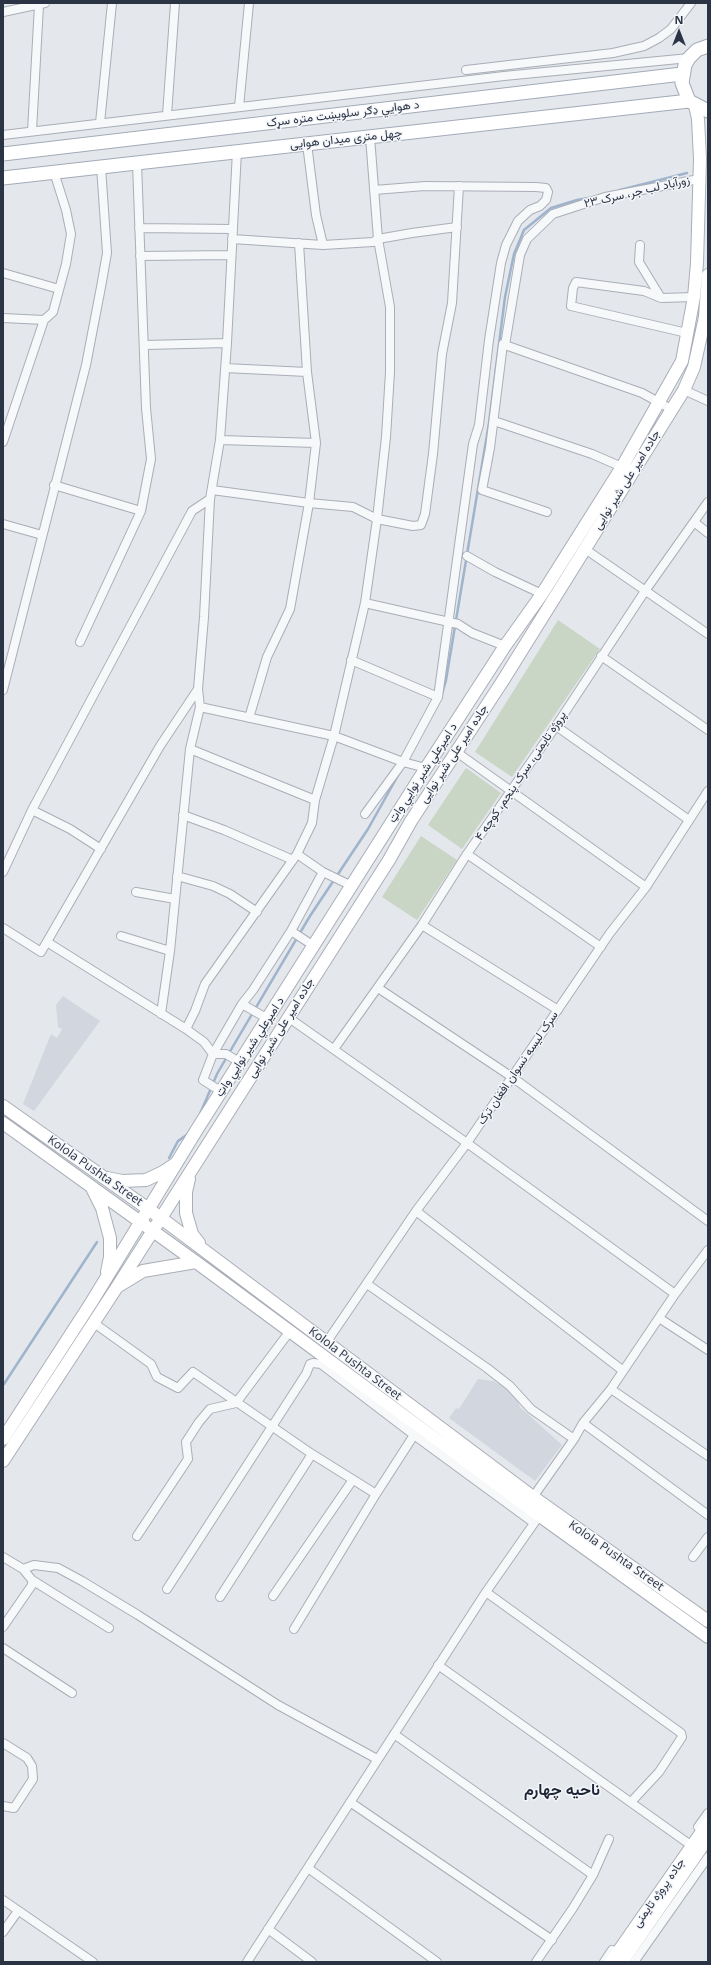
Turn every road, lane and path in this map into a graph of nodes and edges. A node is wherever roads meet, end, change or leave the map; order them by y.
1 (112, 3) edge
2 (175, 3) edge
3 (249, 3) edge
4 (691, 3) edge
5 (42, 4) edge
6 (3, 12) edge
7 (708, 46) edge
8 (689, 58) junction
9 (503, 66) junction
10 (466, 70) dead end
11 (682, 74) junction
12 (504, 76) junction
13 (692, 103) junction
14 (239, 106) junction
15 (708, 111) edge
16 (167, 115) junction
17 (100, 123) junction
18 (32, 131) junction
19 (3, 135) edge
20 (370, 136) junction
21 (307, 144) junction
22 (237, 152) junction
23 (3, 154) edge
24 (137, 163) junction
25 (101, 166) junction
26 (54, 172) junction
27 (3, 178) edge
28 (699, 178) junction
29 (459, 186) junction
30 (374, 190) junction
31 (139, 228) junction
32 (232, 228) junction
33 (457, 228) junction
34 (232, 239) junction
35 (378, 239) junction
36 (299, 243) junction
37 (640, 245) dead end
38 (323, 246) junction
39 (231, 254) junction
40 (140, 256) junction
41 (3, 273) edge
42 (708, 275) edge
43 (59, 288) junction
44 (662, 298) junction
45 (694, 298) junction
46 (3, 318) edge
47 (44, 320) junction
48 (687, 333) junction
49 (227, 343) junction
50 (145, 345) junction
51 (505, 345) junction
52 (225, 368) junction
53 (307, 372) junction
54 (684, 390) junction
55 (708, 400) edge
56 (660, 403) junction
57 (671, 409) junction
58 (494, 421) junction
59 (220, 440) junction
60 (3, 442) edge
61 (316, 443) junction
62 (622, 467) junction
63 (54, 485) junction
64 (212, 490) junction
65 (210, 499) junction
66 (708, 502) edge
67 (309, 503) junction
68 (141, 511) junction
69 (547, 512) dead end
70 (378, 519) junction
71 (694, 522) junction
72 (3, 524) edge
73 (708, 533) edge
74 (42, 535) junction
75 (585, 549) junction
76 (467, 556) dead end
77 (645, 591) junction
78 (542, 594) junction
79 (365, 603) junction
80 (448, 623) junction
81 (708, 634) edge
82 (80, 642) dead end
83 (505, 646) junction
84 (601, 656) junction
85 (351, 660) junction
86 (198, 689) junction
87 (3, 690) edge
88 (438, 697) junction
89 (200, 707) junction
90 (249, 718) junction
91 (556, 726) junction
92 (708, 730) edge
93 (334, 736) junction
94 (190, 749) junction
95 (455, 751) junction
96 (405, 762) junction
97 (426, 768) junction
98 (512, 790) junction
99 (708, 792) edge
100 (316, 800) junction
101 (32, 810) junction
102 (365, 814) dead end
103 (183, 815) junction
104 (689, 820) junction
105 (101, 849) junction
106 (467, 854) junction
107 (295, 857) junction
108 (3, 872) edge
109 (323, 872) junction
110 (177, 876) junction
111 (352, 886) junction
112 (646, 887) junction
113 (136, 892) dead end
114 (175, 899) junction
115 (257, 912) junction
116 (422, 925) junction
117 (3, 928) edge
118 (291, 931) junction
119 (122, 936) dead end
120 (47, 942) junction
121 (314, 946) junction
122 (601, 947) junction
123 (170, 951) junction
124 (378, 988) junction
125 (242, 1004) junction
126 (558, 1010) junction
127 (161, 1014) junction
128 (289, 1018) junction
129 (268, 1019) junction
130 (186, 1029) junction
131 (334, 1049) junction
132 (213, 1054) junction
133 (241, 1063) junction
134 (512, 1077) junction
135 (222, 1092) junction
136 (3, 1106) edge
137 (3, 1123) edge
138 (467, 1143) junction
139 (177, 1163) junction
140 (190, 1170) junction
141 (101, 1176) junction
142 (91, 1187) junction
143 (148, 1210) junction
144 (416, 1211) junction
145 (160, 1218) junction
146 (708, 1221) edge
147 (140, 1223) junction
148 (152, 1231) junction
149 (708, 1250) edge
150 (204, 1251) junction
151 (196, 1262) junction
152 (105, 1280) junction
153 (367, 1284) junction
154 (117, 1287) junction
155 (675, 1294) junction
156 (659, 1318) junction
157 (94, 1322) junction
158 (290, 1331) junction
159 (326, 1343) junction
160 (708, 1350) edge
161 (622, 1370) junction
162 (610, 1389) junction
163 (236, 1403) junction
164 (583, 1423) junction
165 (273, 1426) junction
166 (414, 1435) junction
167 (3, 1438) edge
168 (574, 1439) junction
169 (312, 1454) junction
170 (708, 1456) edge
171 (3, 1461) edge
172 (352, 1480) junction
173 (376, 1494) junction
174 (533, 1497) junction
175 (708, 1516) edge
176 (537, 1519) junction
177 (138, 1536) dead end
178 (708, 1537) edge
179 (3, 1557) edge
180 (693, 1557) dead end
181 (23, 1569) junction
182 (32, 1580) junction
183 (167, 1589) dead end
184 (486, 1592) junction
185 (273, 1596) dead end
186 (220, 1597) dead end
187 (708, 1622) edge
188 (3, 1627) edge
189 (109, 1628) dead end
190 (294, 1629) dead end
191 (708, 1636) edge
192 (3, 1648) edge
193 (438, 1665) junction
194 (72, 1693) dead end
195 (394, 1734) junction
196 (3, 1743) edge
197 (377, 1759) junction
198 (632, 1801) junction
199 (350, 1802) junction
200 (3, 1806) edge
201 (708, 1813) edge
202 (708, 1823) edge
203 (708, 1838) edge
204 (609, 1839) dead end
205 (699, 1854) edge
206 (308, 1868) junction
207 (592, 1875) junction
208 (3, 1900) edge
209 (18, 1911) junction
210 (268, 1929) junction
211 (3, 1932) edge
212 (552, 1940) junction
213 (81, 1959) edge
214 (93, 1962) edge
215 (247, 1962) edge
216 (312, 1962) edge
217 (437, 1962) edge
218 (536, 1962) edge
219 (604, 1962) edge
220 (611, 1962) edge
221 (622, 1962) edge
222 (634, 1962) edge

1 - 17 street
2 - 16 street
3 - 14 street
4 - 9 street
5 - 6 street
5 - 18 street
7 - 8 main road
8 - 11 main road
8 - 12 street
9 - 10 street
9 - 12 street
11 - 13 main road
11 - 23 main road, د هوايي ډګر سلویښت متره سړک
12 - 14 street
13 - 15 main road
13 - 20 main road, چهل متری میدان هوایی
13 - 28 main road, د امیرعلي شیر نوايي واټ
14 - 16 street
16 - 17 street
17 - 18 street
18 - 19 street
20 - 21 main road, چهل متری میدان هوایی
20 - 30 street
21 - 22 main road, چهل متری میدان هوایی
21 - 38 street
22 - 24 main road, چهل متری میدان هوایی
22 - 32 street
24 - 25 main road, چهل متری میدان هوایی
24 - 31 street
25 - 26 main road, چهل متری میدان هوایی
25 - 63 street
26 - 27 main road, چهل متری میدان هوایی
26 - 43 street
28 - 45 main road, د امیرعلي شیر نوايي واټ
28 - 51 street, زورآباد لب جر، سرک ۲۳
29 - 30 street
29 - 33 street
29 - 80 street
30 - 35 street
31 - 32 street
31 - 40 street
32 - 34 street
33 - 35 street
33 - 70 street
34 - 36 street
34 - 39 street
35 - 38 street
35 - 70 street
36 - 38 street
36 - 53 street
37 - 44 street
39 - 40 street
39 - 49 street
40 - 50 street
41 - 43 street
42 - 54 main road, جاده امیر علی شیر نوایی
43 - 47 street
44 - 45 street
44 - 48 street
45 - 48 main road, د امیرعلي شیر نوايي واټ
46 - 47 street
47 - 60 street
48 - 56 main road, د امیرعلي شیر نوايي واټ
49 - 50 street
49 - 52 street
50 - 68 street
51 - 56 street
51 - 58 street, زورآباد لب جر، سرک ۲۳
52 - 53 street
52 - 59 street
53 - 61 street
54 - 55 street
54 - 57 main road, جاده امیر علی شیر نوایی
56 - 57 street
56 - 62 main road, د امیرعلي شیر نوايي واټ
57 - 75 main road, جاده امیر علی شیر نوایی
58 - 62 street
58 - 69 street, زورآباد لب جر، سرک ۲۳
59 - 61 street
59 - 64 street
61 - 67 street
62 - 78 main road, د امیرعلي شیر نوايي واټ
63 - 68 street
63 - 74 street
64 - 65 street
64 - 67 street
65 - 86 street
65 - 101 street
66 - 71 street, پروژه تایمنی، سرک پنجم، کوچه ۴
67 - 70 street
67 - 90 street
68 - 82 street
70 - 79 street
71 - 73 street
71 - 77 street, پروژه تایمنی، سرک پنجم، کوچه ۴
72 - 74 street
74 - 87 street
75 - 77 street
75 - 95 main road, جاده امیر علی شیر نوایی
76 - 78 street
77 - 81 street
77 - 84 street, پروژه تایمنی، سرک پنجم، کوچه ۴
78 - 83 main road, د امیرعلي شیر نوايي واټ
79 - 80 street
79 - 85 street
80 - 83 street
80 - 88 street
83 - 97 main road, د امیرعلي شیر نوايي واټ
84 - 91 street, پروژه تایمنی، سرک پنجم، کوچه ۴
84 - 92 street
85 - 88 street
85 - 93 street
86 - 89 street
86 - 105 street
88 - 96 street
89 - 90 street
89 - 94 street
90 - 93 street
91 - 98 street, پروژه تایمنی، سرک پنجم، کوچه ۴
91 - 104 street
93 - 96 street
93 - 100 street
94 - 100 street
94 - 103 street
95 - 98 street
95 - 128 main road, جاده امیر علی شیر نوایی
96 - 97 street
96 - 102 street
97 - 111 main road, د امیرعلي شیر نوايي واټ
98 - 106 street, پروژه تایمنی، سرک پنجم، کوچه ۴
98 - 112 street
99 - 104 street, سرک لیسه نسوان افغان‌ ترک
100 - 107 street
101 - 105 street
101 - 108 street
103 - 107 street
103 - 110 street
104 - 112 street, سرک لیسه نسوان افغان‌ ترک
105 - 120 street
106 - 116 street, پروژه تایمنی، سرک پنجم، کوچه ۴
106 - 122 street
107 - 109 street
107 - 115 street
109 - 111 street
109 - 118 street
110 - 114 street
110 - 115 street
111 - 121 main road, د امیرعلي شیر نوايي واټ
112 - 122 street, سرک لیسه نسوان افغان‌ ترک
113 - 114 street
114 - 123 street
115 - 130 street
116 - 124 street, پروژه تایمنی، سرک پنجم، کوچه ۴
116 - 126 street
117 - 120 street
118 - 121 street
118 - 125 street
119 - 123 street
120 - 127 street
121 - 129 main road, د امیرعلي شیر نوايي واټ
122 - 126 street, سرک لیسه نسوان افغان‌ ترک
123 - 127 street
124 - 131 street, پروژه تایمنی، سرک پنجم، کوچه ۴
124 - 134 street
125 - 129 street
125 - 132 street
126 - 134 street, سرک لیسه نسوان افغان‌ ترک
127 - 130 street
128 - 131 street
128 - 140 main road, جاده امیر علی شیر نوایی
129 - 133 main road, د امیرعلي شیر نوايي واټ
130 - 132 street
131 - 138 street
132 - 133 street
132 - 135 street
133 - 135 main road, د امیرعلي شیر نوايي واټ
134 - 138 street, سرک لیسه نسوان افغان‌ ترک
134 - 146 street
135 - 139 main road, د امیرعلي شیر نوايي واټ
136 - 141 main road, Kolola Pushta Street
137 - 142 main road
138 - 144 street, سرک لیسه نسوان افغان‌ ترک
138 - 155 street
139 - 141 main road
139 - 143 main road, د امیرعلي شیر نوايي واټ
140 - 145 main road, جاده امیر علی شیر نوایی
140 - 150 main road
141 - 143 main road, Kolola Pushta Street
142 - 147 main road
142 - 152 main road
143 - 145 main road, Kolola Pushta Street
143 - 147 main road, د امیرعلي شیر نوايي واټ
144 - 153 street, سرک لیسه نسوان افغان‌ ترک
144 - 161 street
145 - 148 main road, جاده امیر علی شیر نوایی
145 - 150 main road, Kolola Pushta Street
147 - 148 main road
147 - 152 main road, د امیرعلي شیر نوايي واټ
148 - 151 main road
148 - 154 main road, جاده امیر علی شیر نوایی
149 - 155 street
150 - 159 main road, Kolola Pushta Street
151 - 154 main road
151 - 158 main road
152 - 167 main road, د امیرعلي شیر نوايي واټ
153 - 159 street, سرک لیسه نسوان افغان‌ ترک
153 - 168 street
154 - 157 main road, جاده امیر علی شیر نوایی
155 - 156 street
156 - 160 street
156 - 161 street
157 - 163 street
157 - 171 main road, جاده امیر علی شیر نوایی
158 - 163 street
158 - 176 main road
159 - 174 main road, Kolola Pushta Street
161 - 162 street
162 - 164 street
162 - 170 street
163 - 165 street
163 - 177 street
164 - 168 street
164 - 175 street
165 - 166 street
165 - 169 street
165 - 183 street
166 - 173 street
166 - 176 street
168 - 174 street
169 - 172 street
169 - 186 street
172 - 173 street
172 - 185 street
173 - 190 street
174 - 187 main road, Kolola Pushta Street
176 - 184 street
176 - 191 main road
178 - 180 street
179 - 181 street
181 - 182 street
181 - 197 street
182 - 188 street
182 - 189 street
184 - 193 street
184 - 198 street
192 - 194 street
193 - 195 street
193 - 198 street
195 - 197 street
195 - 207 street
196 - 200 street
197 - 199 street
198 - 205 street
199 - 206 street
199 - 212 street
201 - 205 street
202 - 205 main road, جاده پروژه تایمنی
203 - 205 main road, جاده پروژه تایمنی
204 - 207 street
205 - 219 street
205 - 220 main road, جاده پروژه تایمنی
205 - 221 main road, جاده پروژه تایمنی
205 - 222 street
206 - 210 street
206 - 217 street
207 - 212 street
208 - 209 street
209 - 211 street
209 - 213 street
210 - 215 street
210 - 216 street
212 - 218 street
213 - 214 street

